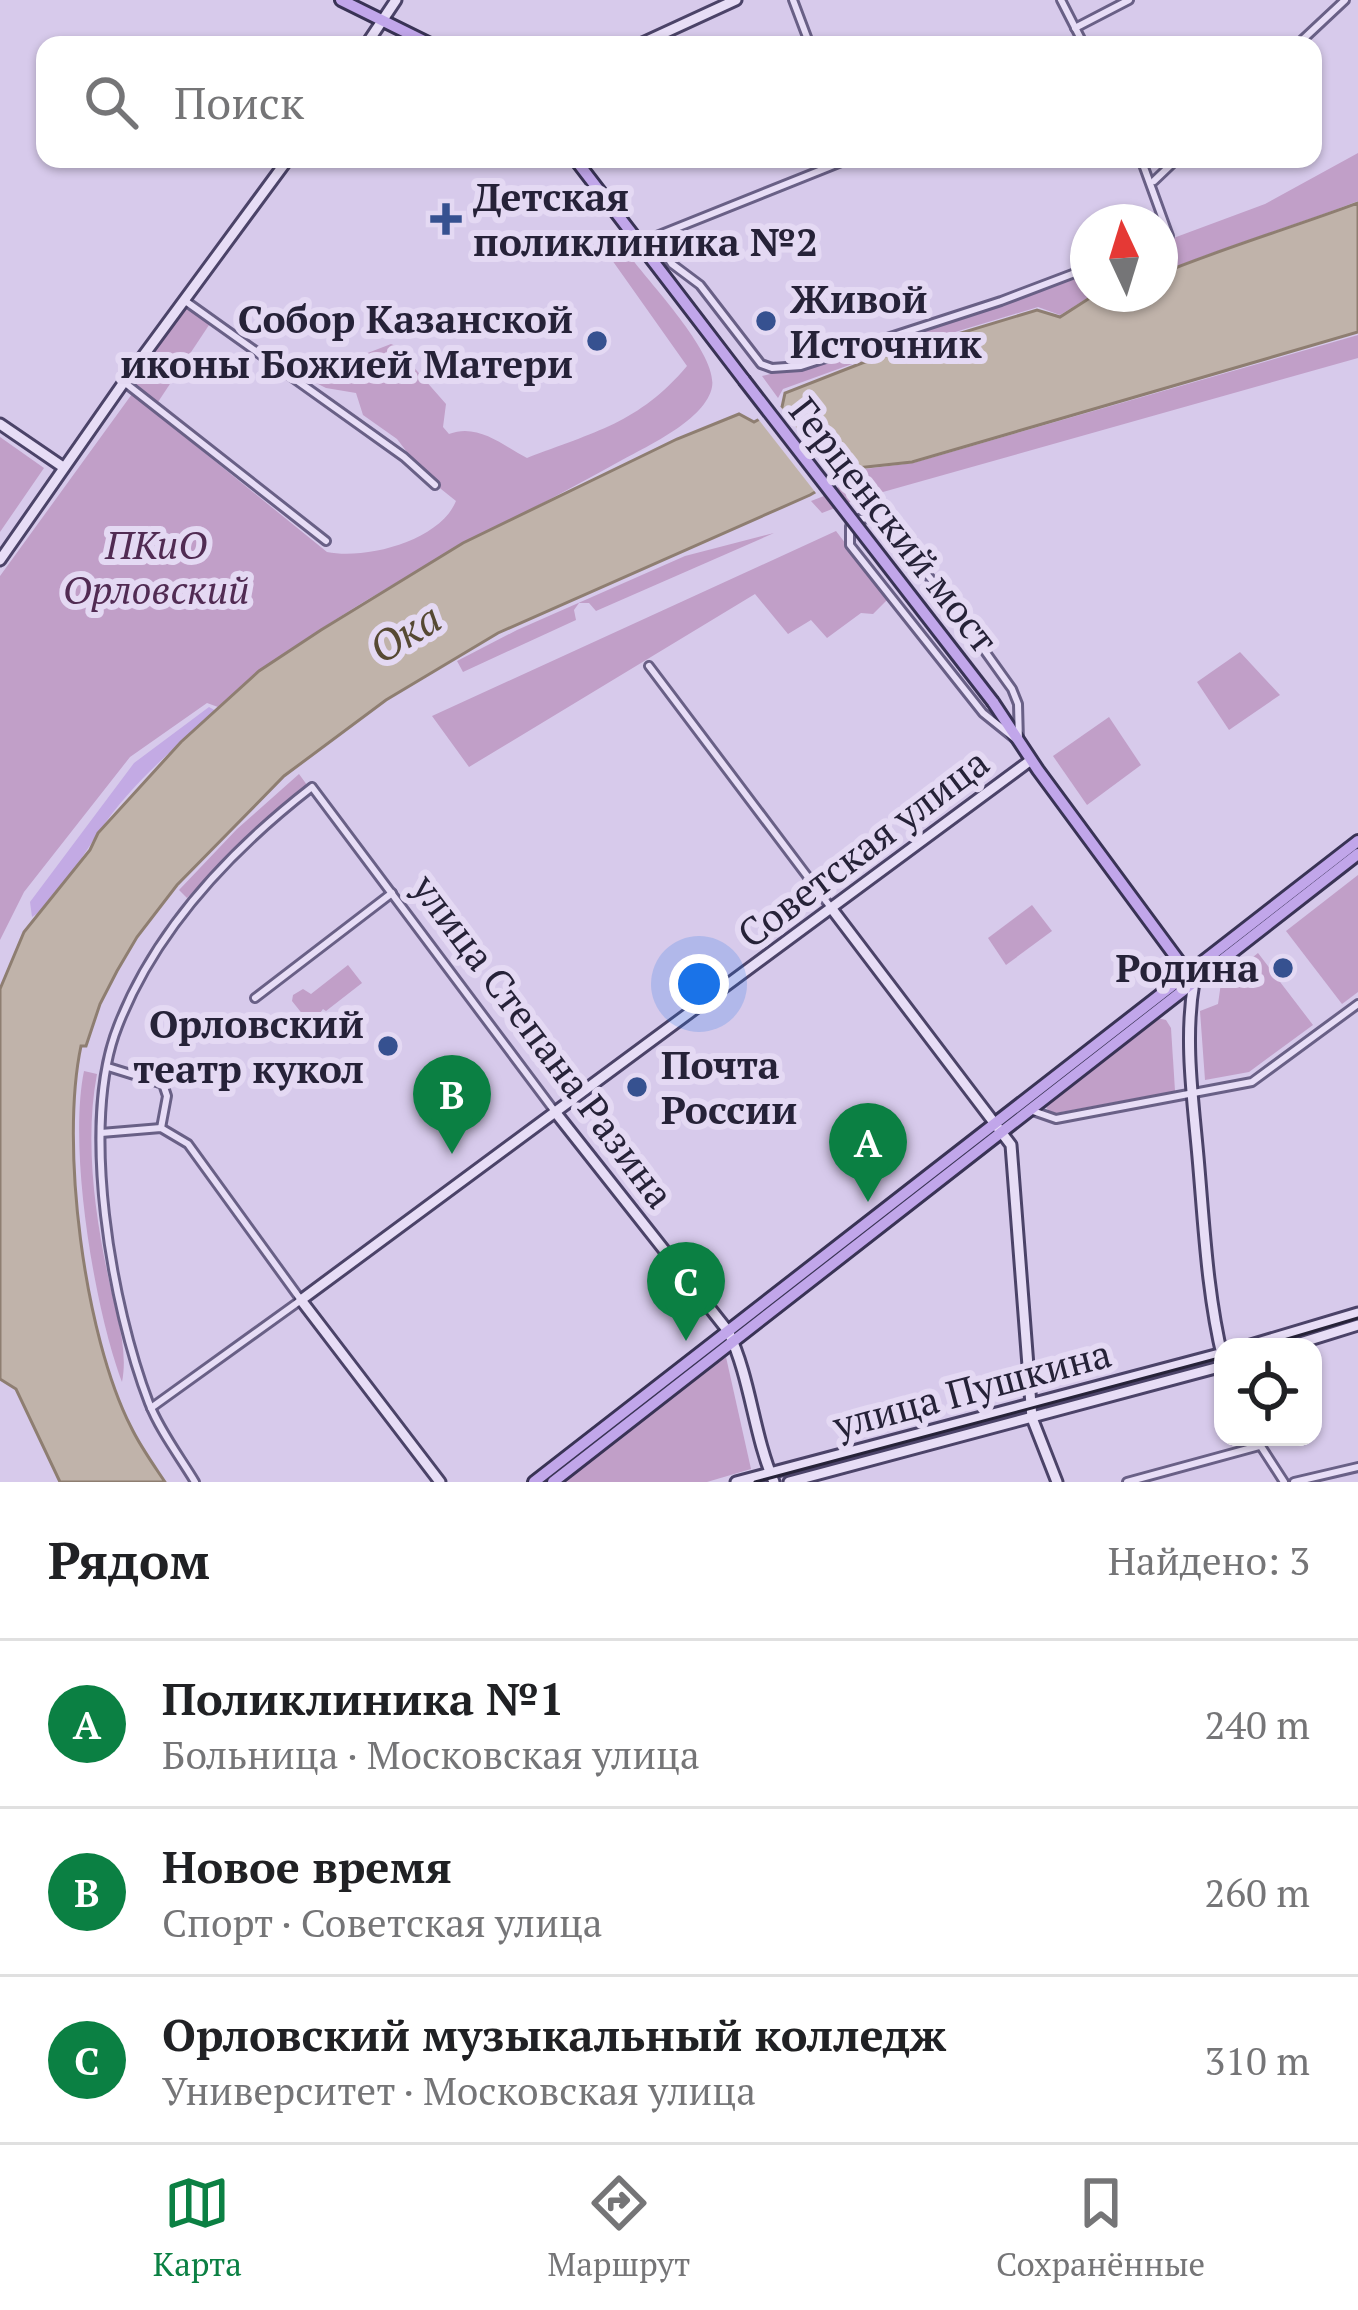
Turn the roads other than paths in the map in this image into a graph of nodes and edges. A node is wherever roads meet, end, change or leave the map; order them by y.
1 (341, 0) edge
2 (396, 0) edge
3 (736, 0) edge
4 (793, 0) edge
5 (1061, 0) edge
6 (1129, 0) edge
7 (1345, 0) edge
8 (383, 19) junction
9 (1076, 28) junction
10 (372, 36) edge
11 (415, 36) edge
12 (658, 36) edge
13 (807, 36) edge
14 (1080, 36) edge
15 (1307, 36) edge
16 (281, 168) edge
17 (582, 168) edge
18 (827, 168) edge
19 (1145, 168) edge
20 (1167, 168) edge
21 (1152, 182) junction
22 (1159, 204) edge
23 (1070, 275) edge
24 (184, 301) junction
25 (124, 382) junction
26 (0, 424) edge
27 (63, 467) junction
28 (435, 485) dead end
29 (326, 541) dead end
30 (0, 560) edge
31 (649, 666) dead end
32 (1014, 692) junction
33 (995, 704) junction
34 (1019, 742) junction
35 (1030, 760) junction
36 (1358, 841) edge
37 (1358, 854) edge
38 (392, 893) junction
39 (832, 909) junction
40 (1191, 977) junction
41 (255, 998) dead end
42 (1358, 1004) edge
43 (108, 1067) junction
44 (1192, 1094) junction
45 (1031, 1110) junction
46 (556, 1113) junction
47 (1000, 1126) junction
48 (160, 1128) junction
49 (101, 1132) junction
50 (301, 1300) junction
51 (1358, 1313) edge
52 (1358, 1325) edge
53 (730, 1336) junction
54 (1220, 1338) edge
55 (1274, 1338) edge
56 (1316, 1338) edge
57 (1214, 1361) edge
58 (151, 1408) junction
59 (1031, 1412) junction
60 (1241, 1446) edge
61 (1260, 1446) edge
62 (1358, 1467) edge
63 (772, 1478) edge
64 (195, 1482) edge
65 (440, 1482) edge
66 (534, 1482) edge
67 (553, 1482) edge
68 (736, 1482) edge
69 (789, 1482) edge
70 (1057, 1482) edge
71 (1127, 1482) edge
72 (1284, 1482) edge
73 (1294, 1482) edge

1 - 8 main road
2 - 8 street
3 - 12 street
4 - 13 street
5 - 9 street
6 - 9 street
7 - 15 street
8 - 10 street
8 - 11 main road
9 - 14 street
16 - 24 street
17 - 33 main road, Герценский мост, bridge
18 - 23 street
19 - 21 street
20 - 21 street
21 - 22 street
24 - 25 street
24 - 28 street
25 - 27 street
25 - 29 street
26 - 27 street
27 - 30 street
31 - 39 street
32 - 33 street
32 - 34 street
32 - 34 street
33 - 34 main road, Герценский мост
34 - 35 main road, Герценский мост
35 - 39 street, Советская улица
35 - 40 main road, Герценский мост
36 - 40 main road
37 - 40 main road
38 - 41 street
38 - 43 street, улица Степана Разина
38 - 46 street, улица Степана Разина
39 - 46 street, Советская улица
39 - 47 street
40 - 44 street
40 - 45 main road
40 - 47 main road
42 - 44 street
43 - 48 street
43 - 49 street
44 - 45 street
44 - 54 street
45 - 47 main road
46 - 50 street, Советская улица
46 - 53 street, улица Степана Разина
47 - 53 main road
47 - 59 street
48 - 49 street
48 - 50 street
49 - 58 street
50 - 58 street, Советская улица
50 - 65 street
51 - 55 street
52 - 56 street
53 - 63 street
53 - 66 main road
53 - 67 main road
57 - 59 street, улица Пушкина
58 - 64 street
59 - 63 street, улица Пушкина
59 - 69 street, улица Пушкина
59 - 70 street
60 - 71 street
61 - 72 street
62 - 73 street
63 - 68 street, улица Пушкина

